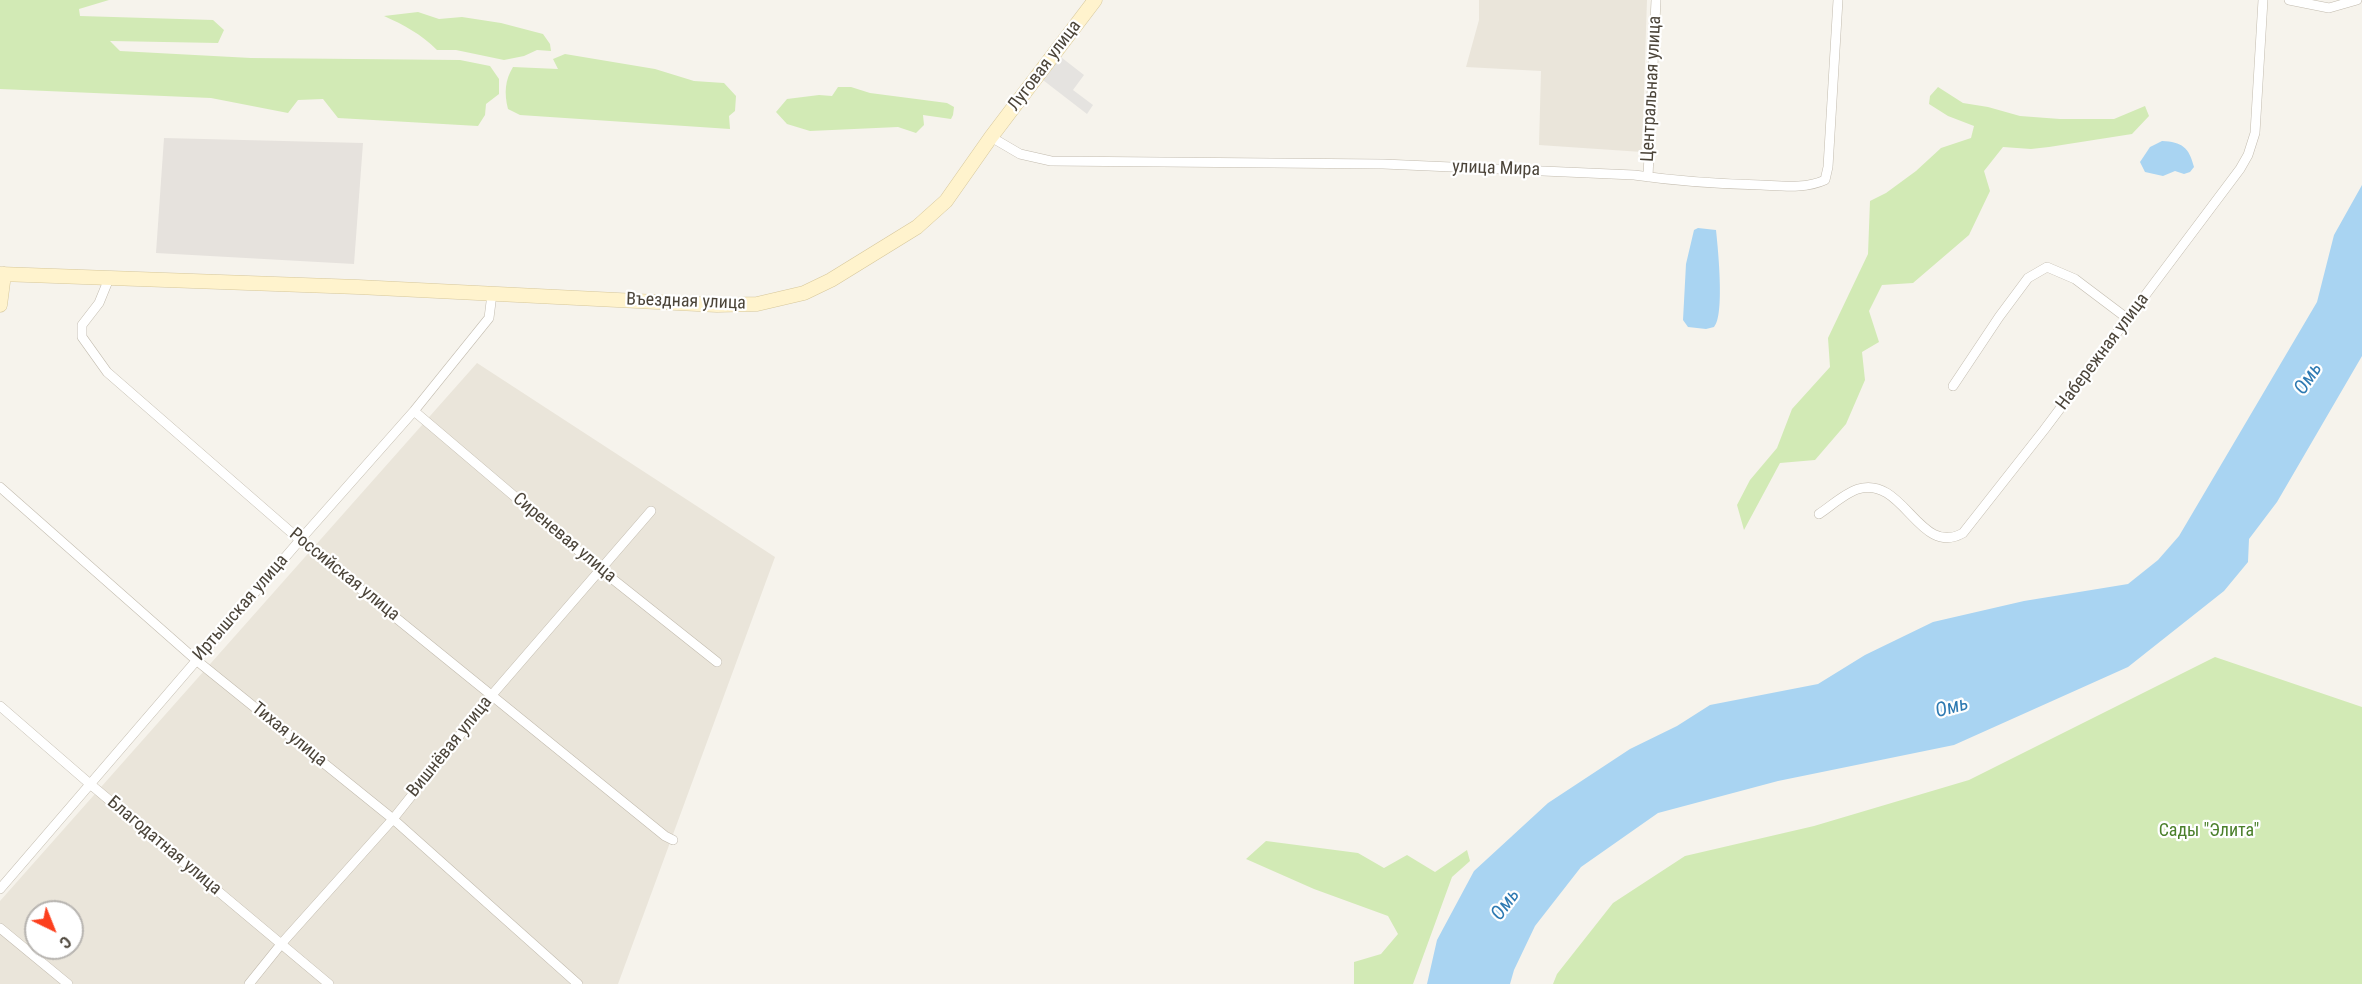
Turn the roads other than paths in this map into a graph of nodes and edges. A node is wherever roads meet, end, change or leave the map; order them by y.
1 (1095, 0) edge
2 (1656, 0) edge
3 (1838, 0) edge
4 (2263, 0) edge
5 (2289, 0) edge
6 (2357, 0) edge
7 (993, 135) junction
8 (1648, 177) junction
9 (2, 274) edge
10 (110, 276) junction
11 (492, 294) junction
12 (0, 305) edge
13 (2128, 319) junction
14 (1953, 386) dead end
15 (414, 411) junction
16 (0, 487) edge
17 (651, 511) dead end
18 (1819, 514) dead end
19 (300, 540) junction
20 (600, 569) junction
21 (196, 660) junction
22 (717, 662) dead end
23 (491, 696) junction
24 (0, 706) edge
25 (90, 784) junction
26 (393, 819) junction
27 (673, 840) dead end
28 (0, 889) edge
29 (0, 928) edge
30 (282, 943) junction
31 (68, 984) edge
32 (249, 984) edge
33 (329, 984) edge
34 (578, 984) edge

1 - 7 street, Луговая улица
2 - 8 street, Центральная улица
3 - 8 street, улица Мира
4 - 13 street, Набережная улица
5 - 6 street
7 - 8 street, улица Мира
7 - 11 street, Въездная улица
9 - 10 street, Въездная улица
9 - 12 street
10 - 11 street, Въездная улица
10 - 19 street, Российская улица
11 - 15 street, Иртышская улица
13 - 14 street
13 - 18 street, Набережная улица
15 - 19 street, Иртышская улица
15 - 20 street, Сиреневая улица
16 - 21 street, Тихая улица
17 - 20 street, Вишнёвая улица
19 - 21 street, Иртышская улица
19 - 23 street, Российская улица
20 - 22 street, Сиреневая улица
20 - 23 street, Вишнёвая улица
21 - 25 street, Иртышская улица
21 - 26 street, Тихая улица
23 - 26 street, Вишнёвая улица
23 - 27 street, Российская улица
24 - 25 street, Благодатная улица
25 - 28 street, Иртышская улица
25 - 30 street, Благодатная улица
26 - 30 street, Вишнёвая улица
26 - 34 street, Тихая улица
29 - 31 street
30 - 32 street, Вишнёвая улица
30 - 33 street, Благодатная улица

